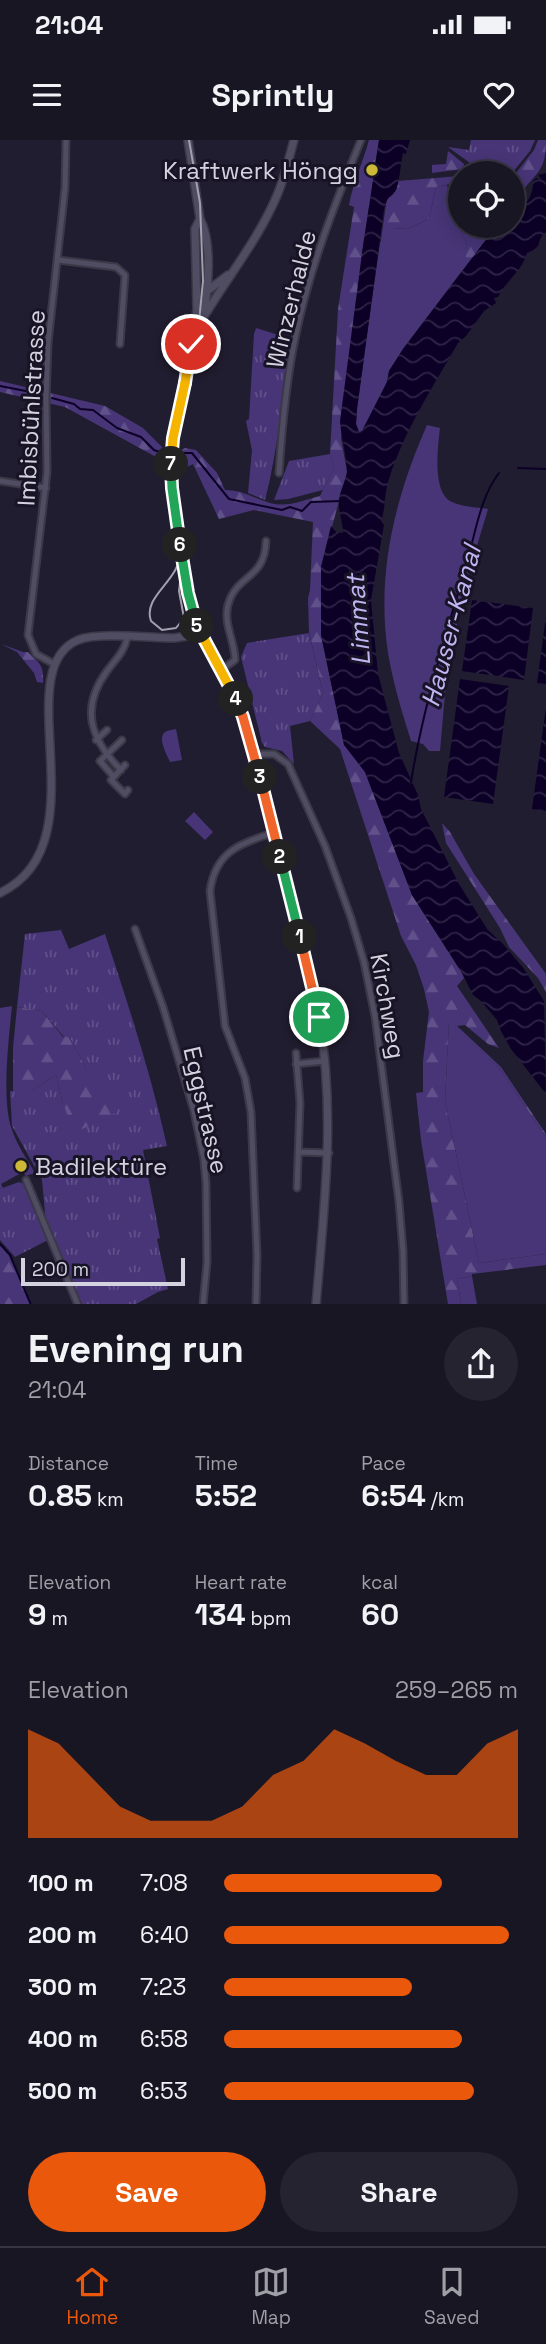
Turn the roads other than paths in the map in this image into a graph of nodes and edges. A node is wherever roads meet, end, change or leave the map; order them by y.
1 (66, 140) edge
2 (188, 140) edge
3 (294, 140) edge
4 (360, 140) edge
5 (200, 219) junction
6 (58, 260) junction
7 (208, 270) junction
8 (231, 272) junction
9 (221, 290) junction
10 (197, 292) junction
11 (206, 292) junction
12 (202, 318) junction
13 (120, 344) dead end
14 (189, 361) junction
15 (279, 472) dead end
16 (0, 481) edge
17 (46, 488) junction
18 (266, 541) dead end
19 (199, 631) junction
20 (127, 638) junction
21 (54, 664) junction
22 (221, 670) junction
23 (107, 730) dead end
24 (96, 740) junction
25 (122, 740) dead end
26 (254, 754) junction
27 (106, 755) junction
28 (114, 777) junction
29 (128, 790) dead end
30 (273, 831) junction
31 (0, 893) edge
32 (135, 929) dead end
33 (296, 1053) dead end
34 (326, 1061) junction
35 (296, 1063) junction
36 (300, 1152) junction
37 (329, 1153) junction
38 (26, 1180) dead end
39 (297, 1188) dead end
40 (78, 1304) edge
41 (202, 1304) edge
42 (256, 1304) edge
43 (316, 1304) edge
44 (404, 1304) edge

1 - 6 street, Imbisbühlstrasse
2 - 5 main road
3 - 8 main road
4 - 15 street, Winzerhalde
5 - 7 main road
5 - 10 main road
6 - 13 street
6 - 17 street, Imbisbühlstrasse
7 - 8 main road
7 - 11 main road
8 - 9 main road
8 - 11 main road
9 - 11 main road
9 - 12 main road
10 - 11 main road
10 - 14 main road
11 - 12 main road
12 - 14 main road
14 - 19 main road
16 - 17 street
17 - 21 street, Imbisbühlstrasse
18 - 22 street
19 - 20 main road
19 - 22 main road
20 - 21 main road
20 - 24 street
21 - 31 main road
22 - 26 main road
23 - 24 street
24 - 27 street
25 - 27 street
26 - 30 main road
26 - 44 street, Kirchweg
27 - 28 street
27 - 28 street
28 - 29 street
30 - 34 main road
30 - 42 street
32 - 41 street, Eggstrasse
33 - 35 street
34 - 35 street
34 - 37 main road
35 - 36 street
36 - 37 street
36 - 39 street
37 - 43 main road
38 - 40 street

